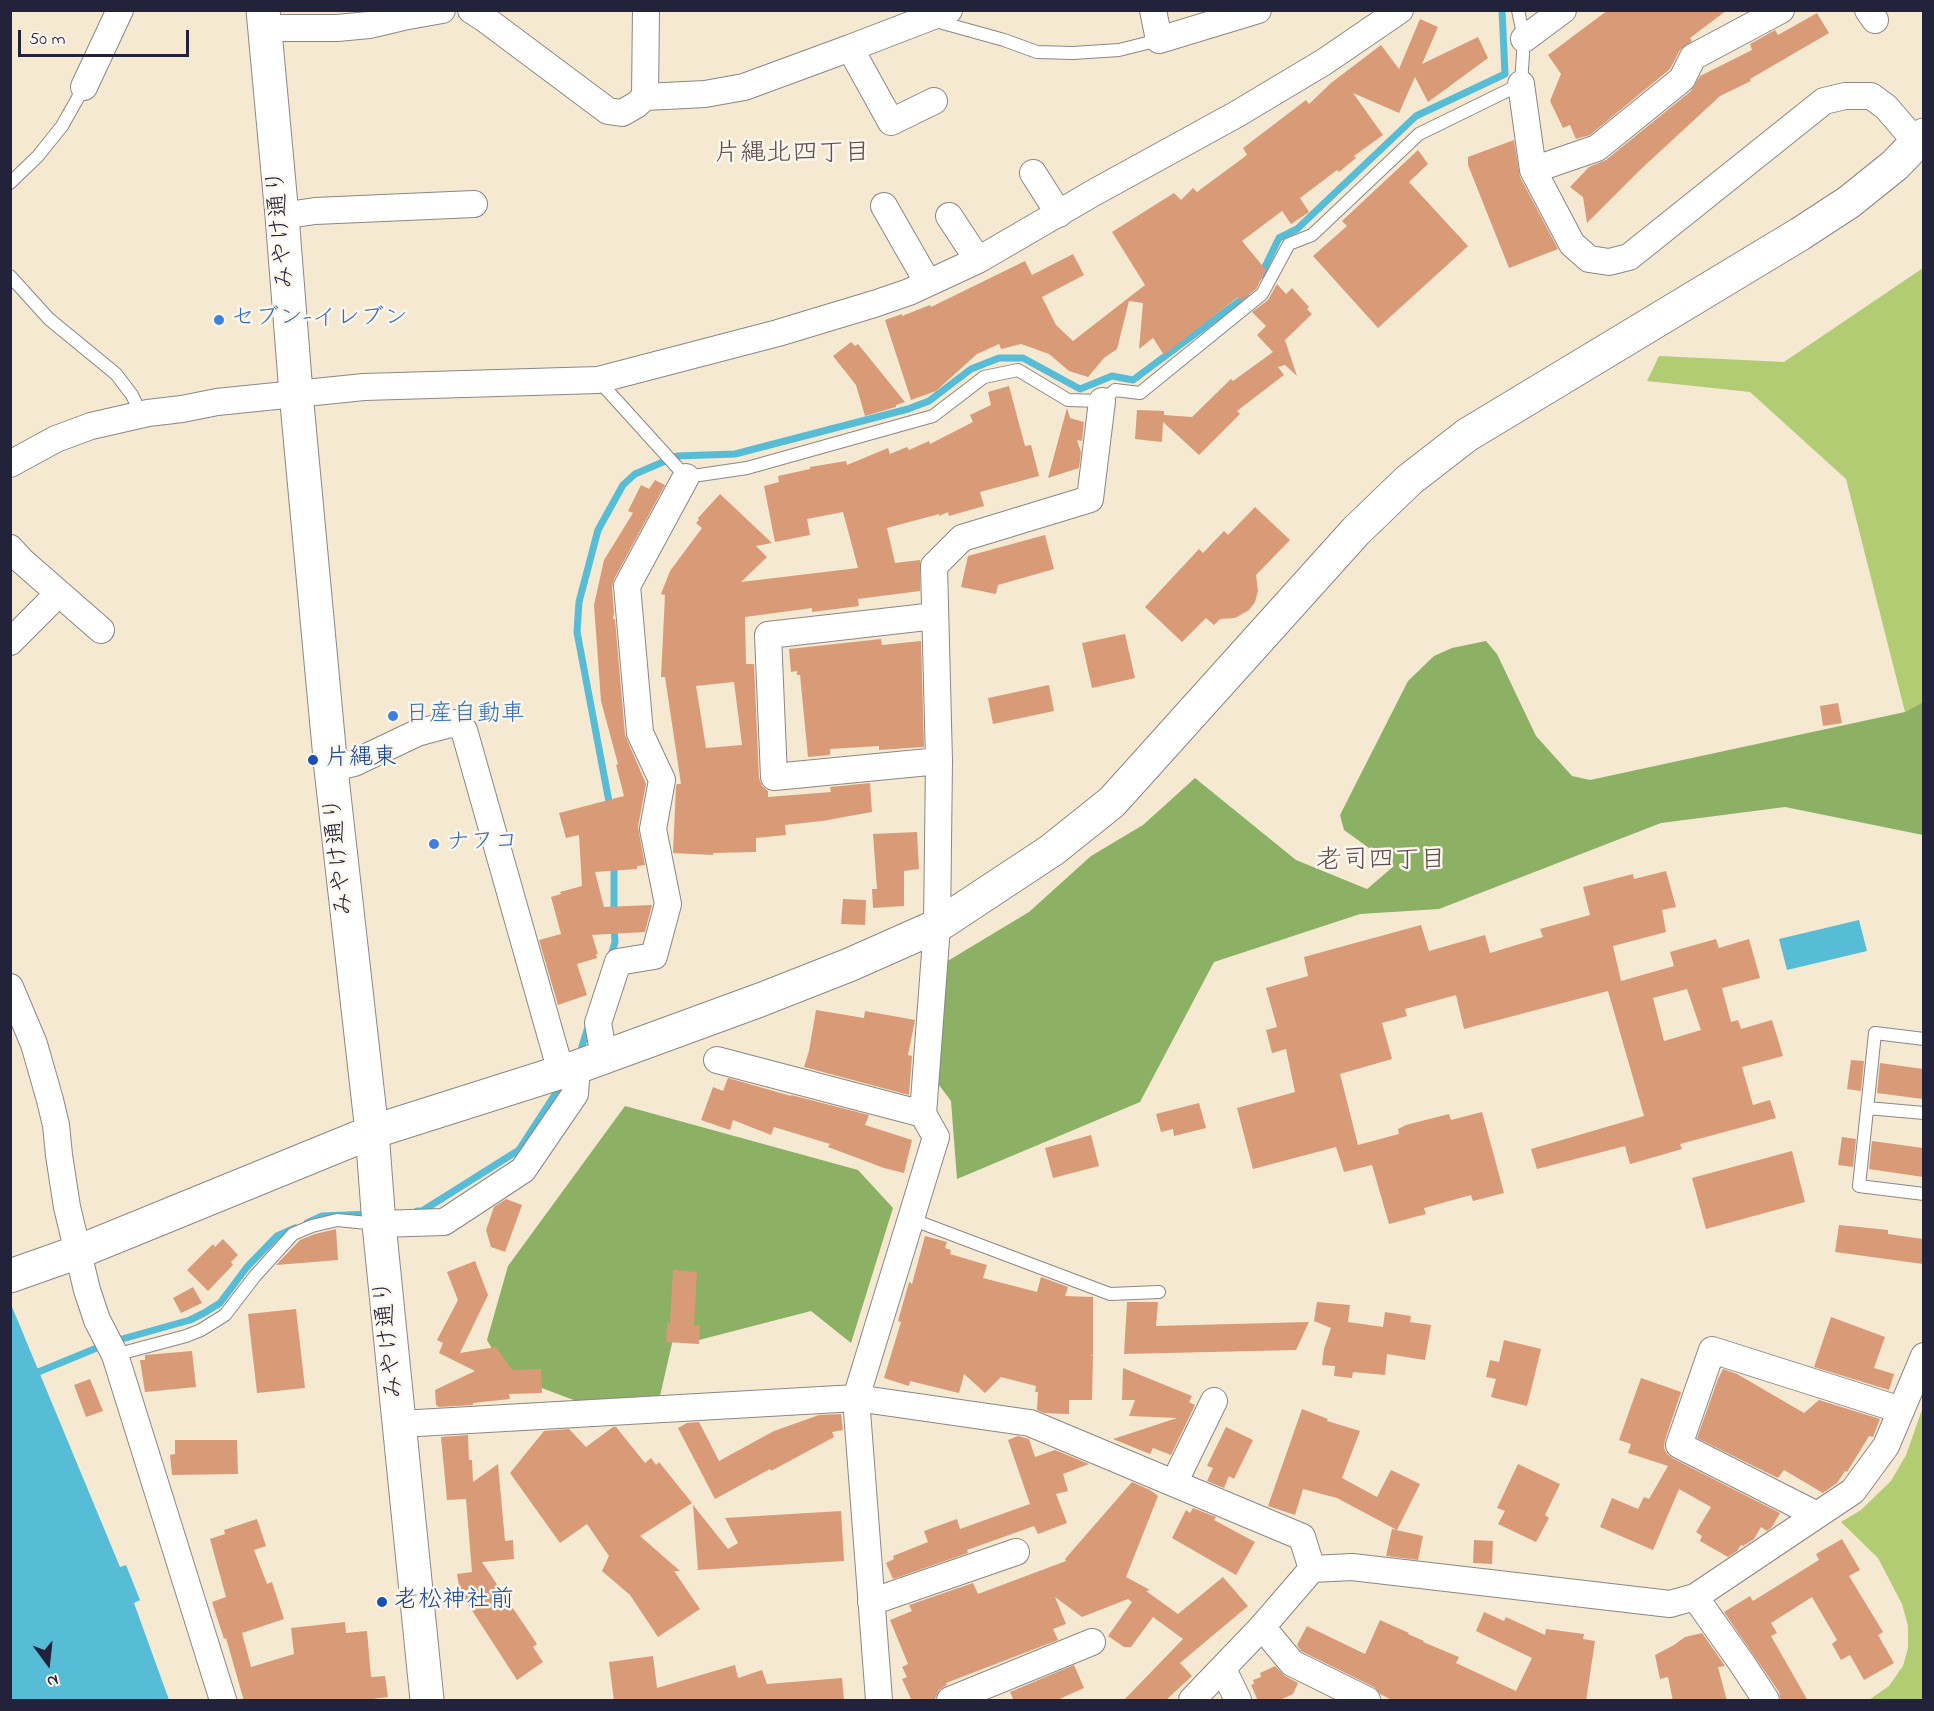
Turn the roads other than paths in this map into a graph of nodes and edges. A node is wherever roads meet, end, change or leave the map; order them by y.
1 (120, 10) edge
2 (442, 10) edge
3 (471, 10) edge
4 (646, 10) edge
5 (1153, 10) edge
6 (1258, 10) edge
7 (1518, 10) edge
8 (1563, 10) edge
9 (1781, 10) edge
10 (403, 14) edge
11 (938, 15) edge
12 (1385, 15) edge
13 (264, 19) edge
14 (1524, 39) junction
15 (1159, 40) junction
16 (850, 48) junction
17 (1521, 84) junction
18 (84, 87) joint
19 (645, 97) junction
20 (934, 101) dead end
21 (1920, 139) edge
22 (1533, 170) junction
23 (1033, 173) dead end
24 (10, 183) edge
25 (474, 204) dead end
26 (884, 206) dead end
27 (1059, 214) junction
28 (282, 216) junction
29 (949, 216) dead end
30 (978, 260) junction
31 (10, 276) edge
32 (928, 283) junction
33 (598, 380) junction
34 (296, 393) junction
35 (1102, 401) junction
36 (141, 414) junction
37 (10, 464) edge
38 (686, 477) junction
39 (10, 548) edge
40 (58, 594) junction
41 (935, 616) junction
42 (101, 630) dead end
43 (10, 642) edge
44 (939, 761) junction
45 (332, 769) junction
46 (937, 926) junction
47 (10, 987) edge
48 (1923, 1039) edge
49 (717, 1060) dead end
50 (581, 1065) junction
51 (1867, 1108) junction
52 (1923, 1113) edge
53 (923, 1114) junction
54 (372, 1132) junction
55 (1923, 1194) edge
56 (911, 1219) junction
57 (379, 1224) junction
58 (72, 1254) junction
59 (10, 1276) edge
60 (1159, 1292) dead end
61 (115, 1354) junction
62 (1923, 1356) edge
63 (856, 1398) junction
64 (1214, 1401) dead end
65 (1901, 1410) junction
66 (400, 1424) junction
67 (1174, 1484) junction
68 (1817, 1515) junction
69 (1016, 1552) dead end
70 (1312, 1569) junction
71 (1695, 1597) junction
72 (871, 1602) junction
73 (1262, 1627) junction
74 (1092, 1642) dead end
75 (1223, 1669) junction
76 (223, 1701) edge
77 (427, 1701) edge
78 (879, 1701) edge
79 (950, 1701) edge
80 (1192, 1701) edge
81 (1238, 1701) edge
82 (1367, 1701) edge
83 (1766, 1701) edge

1 - 18 street
2 - 10 street
3 - 19 street
4 - 19 street
5 - 15 street
6 - 15 street
7 - 14 lane
8 - 14 street
9 - 22 street
10 - 13 street
11 - 15 lane
11 - 16 street
12 - 27 street
13 - 28 main road, みやけ通り
14 - 17 lane
16 - 19 street
16 - 20 street
17 - 22 street
17 - 35 lane
18 - 24 lane
21 - 22 street
21 - 46 main road
23 - 27 street
25 - 28 street
26 - 32 street
27 - 30 street
28 - 34 main road, みやけ通り
29 - 30 street
30 - 32 street
31 - 36 lane
32 - 33 street
33 - 34 street
33 - 38 lane
34 - 36 street
34 - 45 main road, みやけ通り
35 - 38 lane
35 - 41 street
36 - 37 street
38 - 50 street
39 - 40 street
40 - 42 street
40 - 43 street
41 - 44 street
41 - 44 street
44 - 46 street
45 - 50 street
45 - 54 main road, みやけ通り
46 - 50 main road
46 - 53 street
47 - 58 street
48 - 51 lane
49 - 53 street
50 - 54 main road
50 - 57 street
51 - 52 lane
51 - 55 lane
53 - 56 street
54 - 57 main road, みやけ通り
54 - 58 main road
56 - 60 lane
56 - 63 street
57 - 61 lane
57 - 66 main road, みやけ通り
58 - 59 main road
58 - 61 street
61 - 76 street
62 - 65 street
63 - 66 street
63 - 67 street
63 - 72 street
64 - 67 street
65 - 68 street
65 - 68 street
66 - 77 main road, みやけ通り
67 - 70 street
68 - 71 street
69 - 72 street
70 - 71 street
70 - 73 street
71 - 83 street
72 - 78 street
73 - 75 street
73 - 82 street
74 - 79 street
75 - 80 street
75 - 81 street

